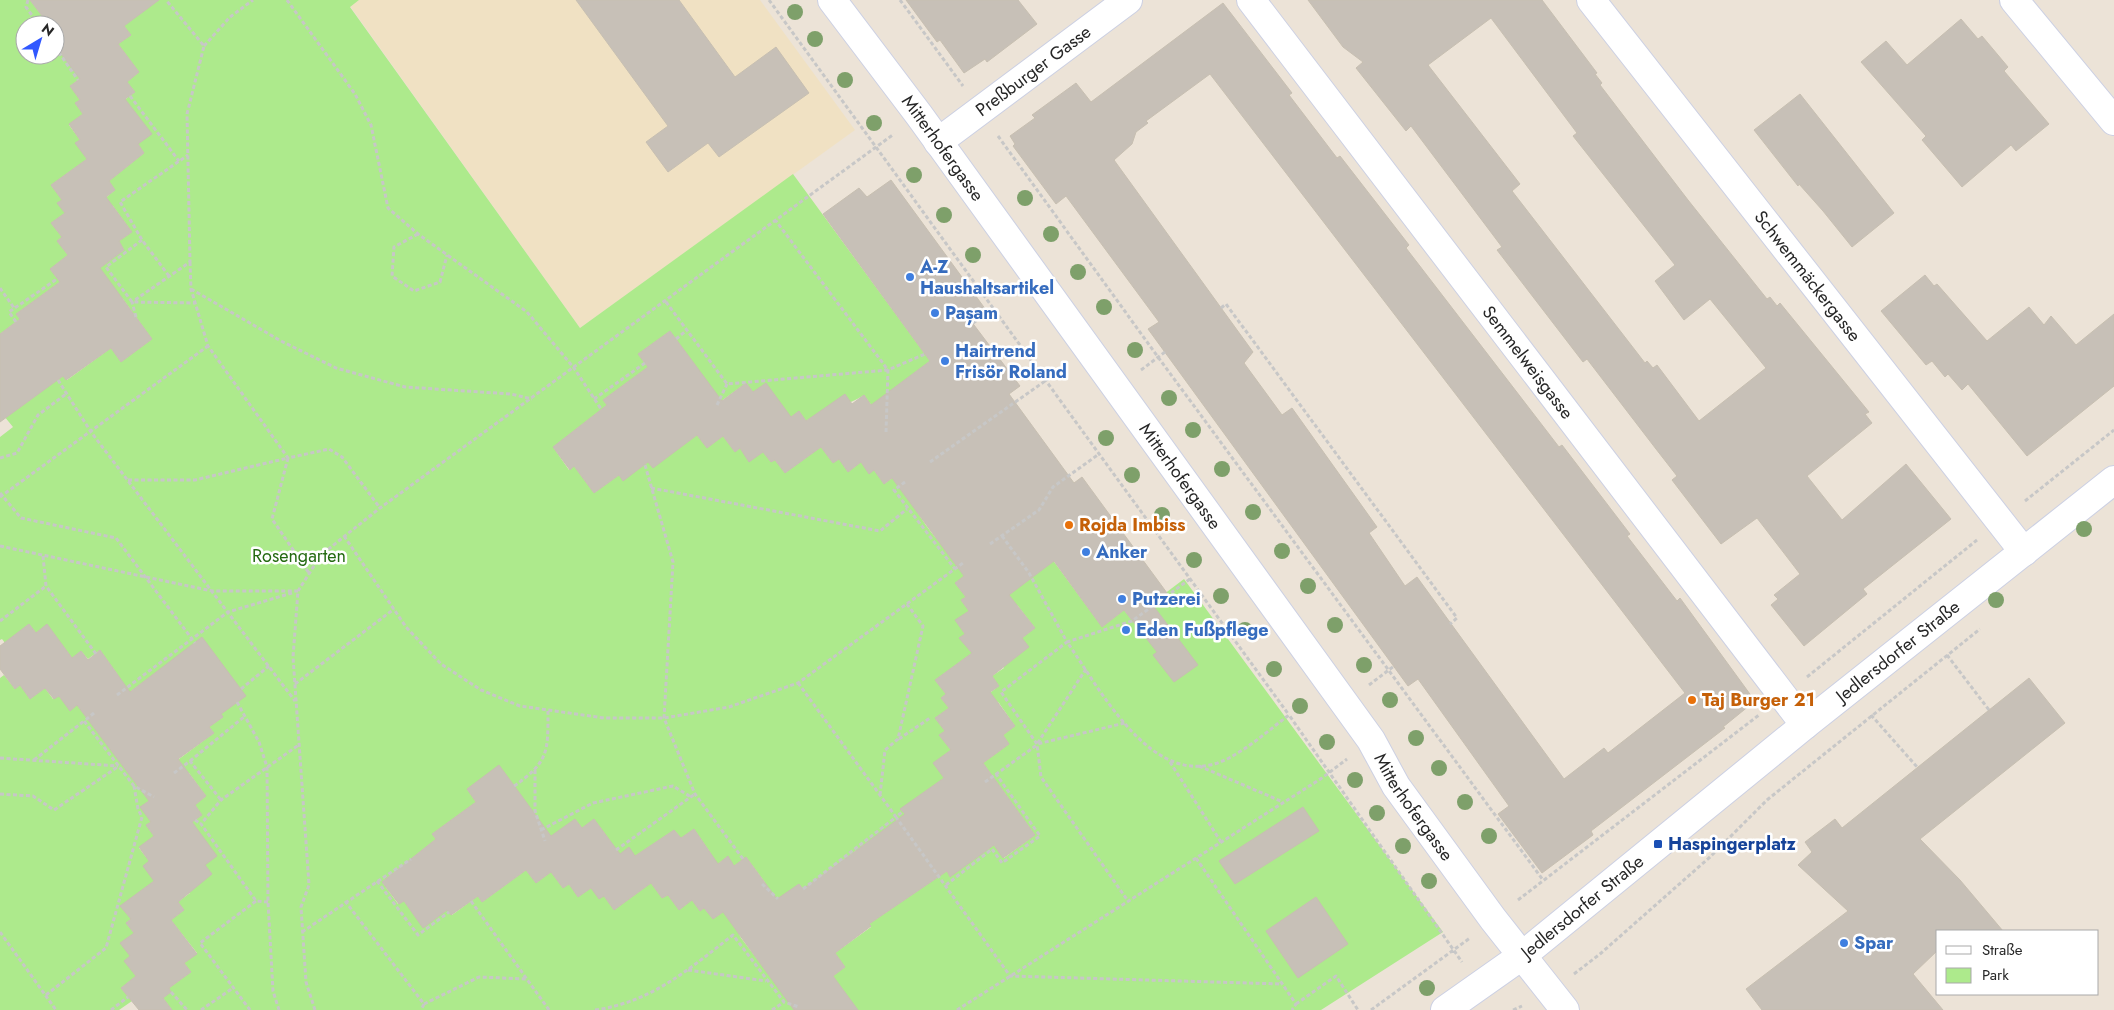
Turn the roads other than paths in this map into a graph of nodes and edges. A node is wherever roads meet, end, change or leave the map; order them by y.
1 (832, 0) edge
2 (1128, 0) edge
3 (1251, 0) edge
4 (1591, 0) edge
5 (2014, 0) edge
6 (2114, 121) edge
7 (938, 142) junction
8 (2114, 480) edge
9 (2024, 552) junction
10 (1805, 725) junction
11 (1523, 955) junction
12 (1558, 1001) edge
13 (1445, 1010) edge

1 - 7 street, Mitterhofergasse
2 - 7 street, Preßburger Gasse
3 - 10 street, Semmelweisgasse
4 - 9 street, Schwemmäckergasse
5 - 6 street
7 - 11 street, Mitterhofergasse
8 - 9 street, Jedlersdorfer Straße
9 - 10 street, Jedlersdorfer Straße
10 - 11 street, Jedlersdorfer Straße
11 - 12 street
11 - 13 street, Jedlersdorfer Straße

